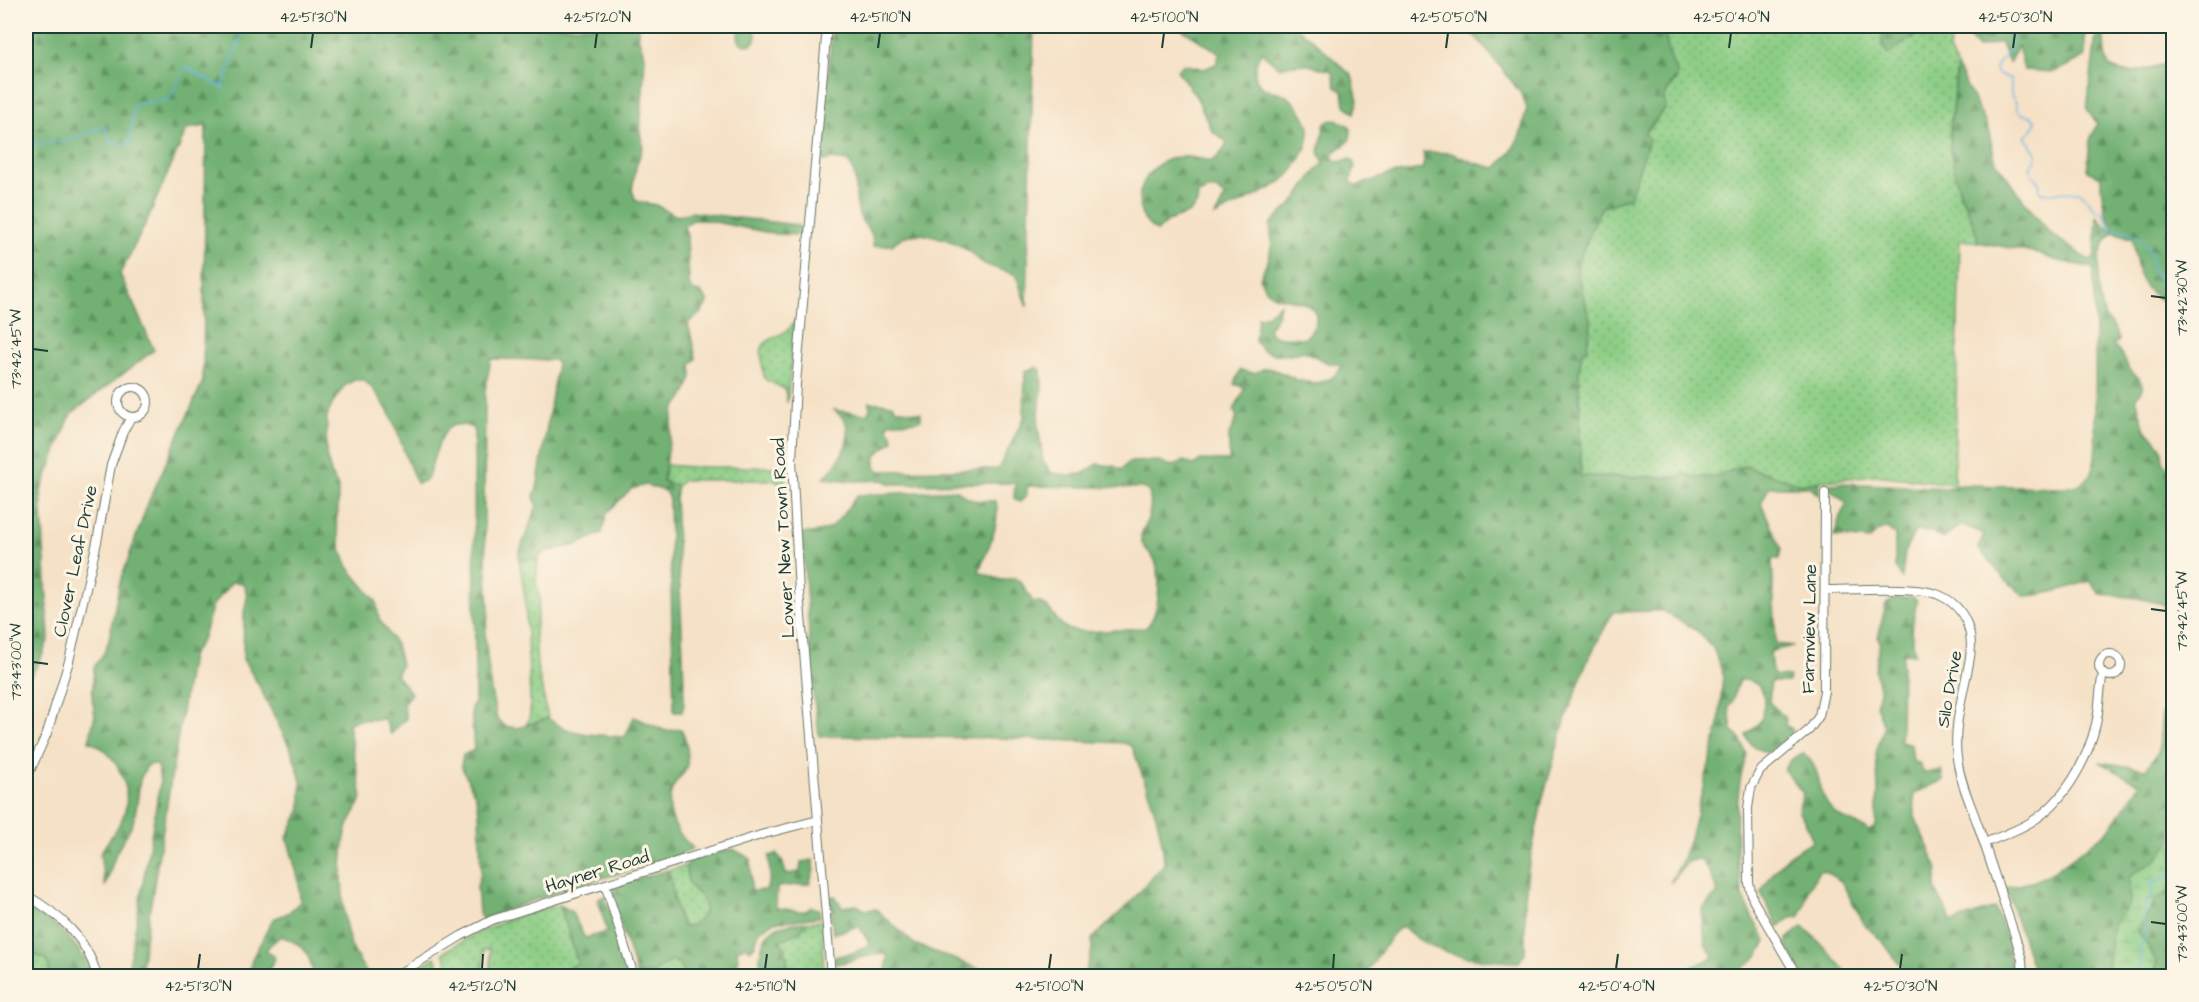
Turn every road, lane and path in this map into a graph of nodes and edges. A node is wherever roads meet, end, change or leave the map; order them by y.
1 (827, 26) edge
2 (1303, 26) edge
3 (1319, 26) edge
4 (131, 417) dead end
5 (1825, 493) dead end
6 (1826, 590) junction
7 (2103, 674) dead end
8 (26, 780) edge
9 (818, 820) junction
10 (1984, 843) junction
11 (605, 884) junction
12 (26, 895) edge
13 (97, 976) edge
14 (396, 976) edge
15 (634, 976) edge
16 (831, 976) edge
17 (1797, 976) edge
18 (2023, 976) edge

1 - 9 street, Lower New Town Road
2 - 3 street
4 - 8 street, Clover Leaf Drive
5 - 6 street, Farmview Lane
6 - 10 street, Silo Drive
6 - 17 street, Farmview Lane
7 - 10 street
9 - 11 street, Hayner Road
9 - 16 street, Lower New Town Road
10 - 18 street, Silo Drive
11 - 14 street, Hayner Road
11 - 15 street
12 - 13 street

